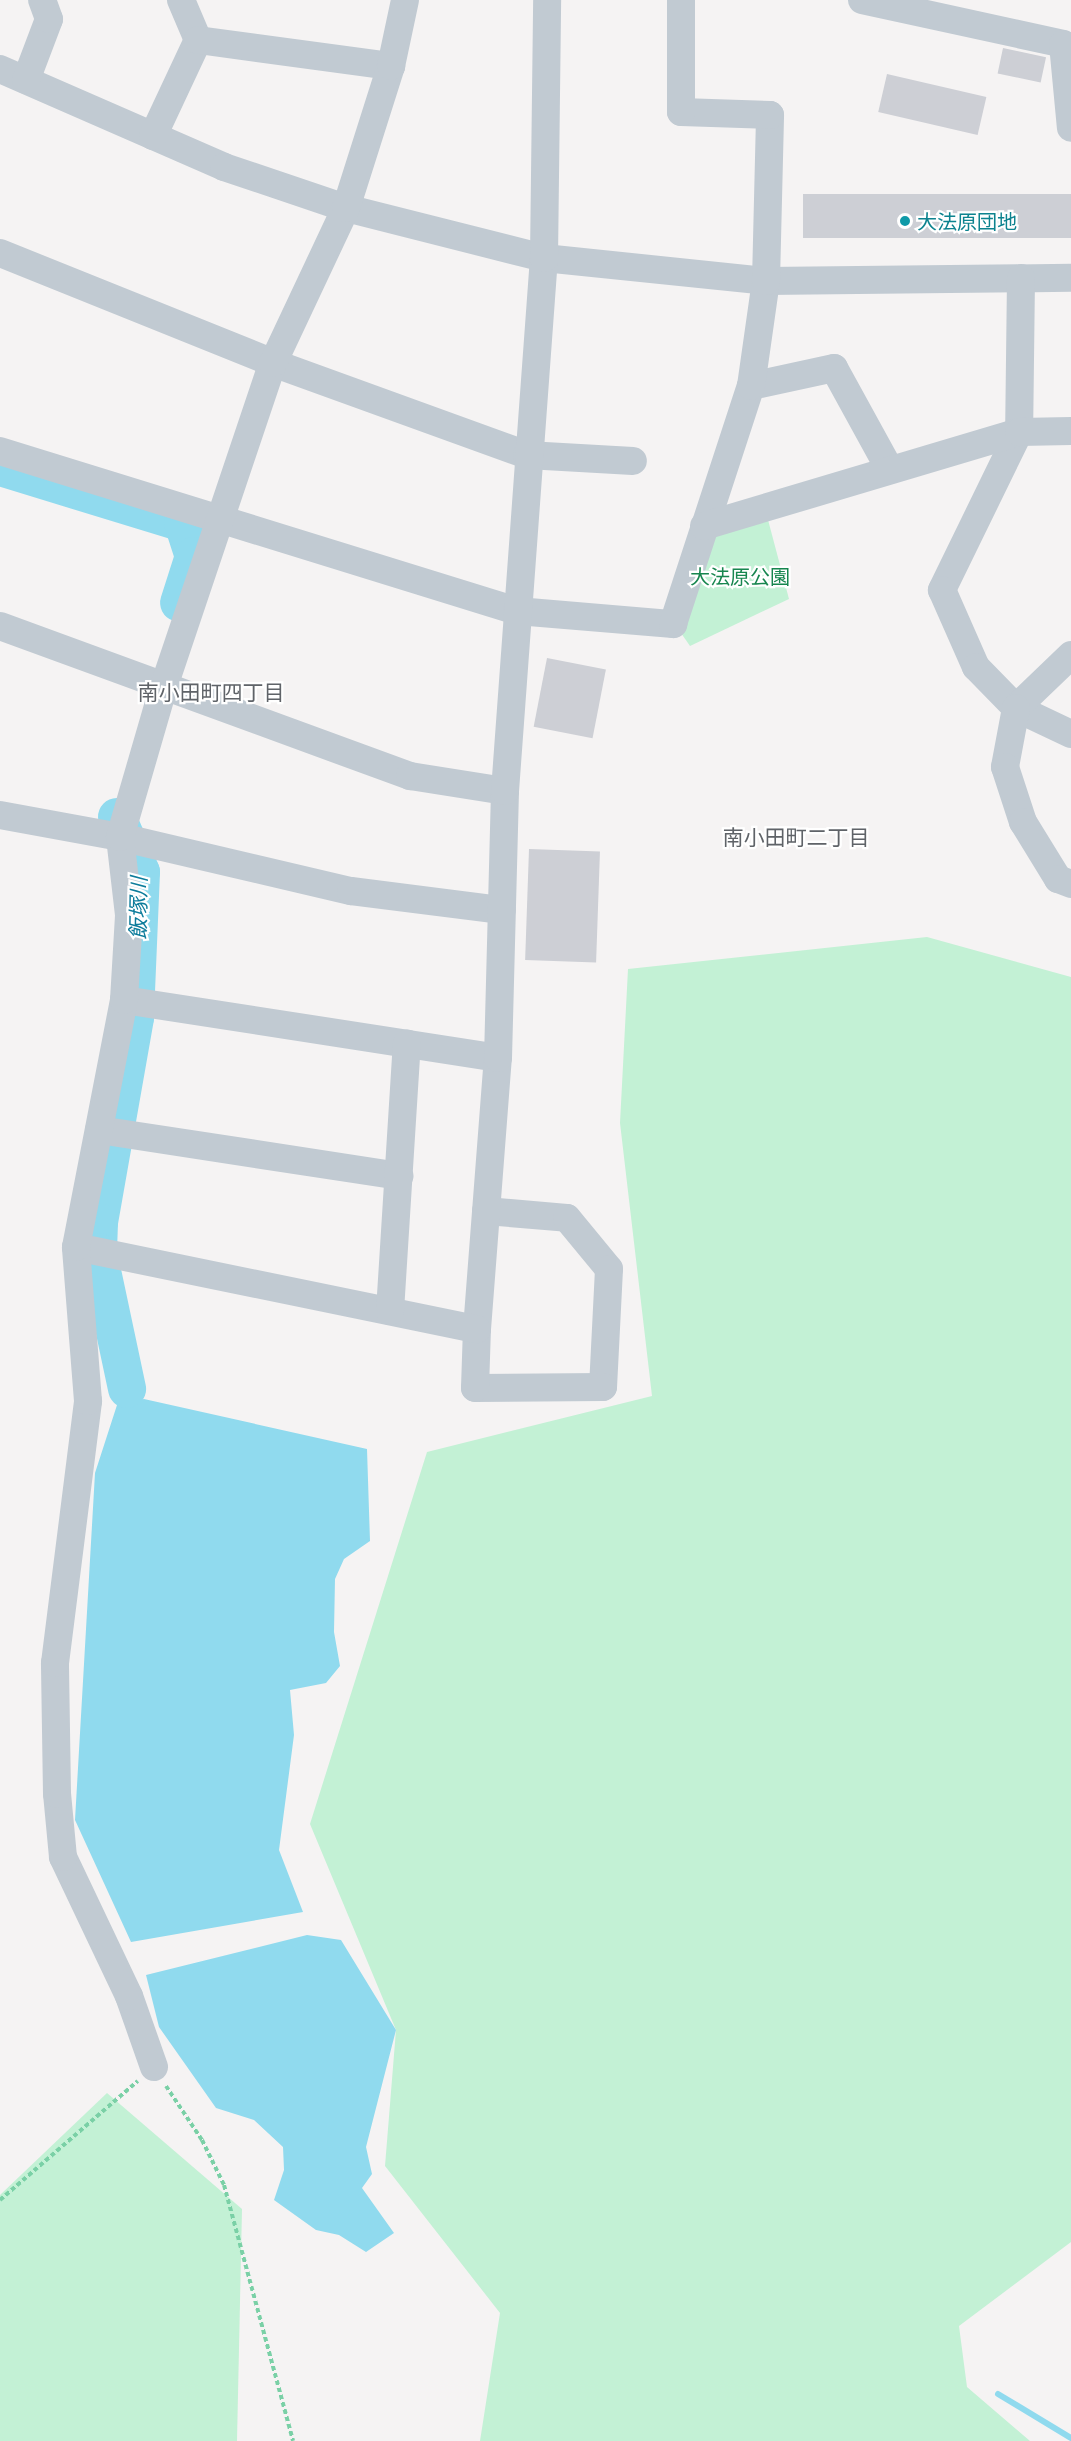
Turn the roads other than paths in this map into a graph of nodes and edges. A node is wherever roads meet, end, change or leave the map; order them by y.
1 (42, 0) edge
2 (181, 0) edge
3 (405, 0) edge
4 (548, 0) edge
5 (681, 0) edge
6 (862, 0) edge
7 (198, 40) junction
8 (391, 66) junction
9 (0, 69) edge
10 (26, 80) junction
11 (1071, 128) edge
12 (153, 136) junction
13 (346, 208) junction
14 (0, 253) edge
15 (544, 258) junction
16 (1021, 278) junction
17 (1071, 278) edge
18 (766, 281) junction
19 (273, 363) junction
20 (751, 386) junction
21 (1071, 431) edge
22 (1019, 432) junction
23 (0, 451) edge
24 (527, 455) junction
25 (633, 461) dead end
26 (890, 470) junction
27 (221, 517) junction
28 (704, 526) junction
29 (517, 611) junction
30 (0, 626) edge
31 (1071, 655) edge
32 (163, 689) junction
33 (1016, 708) junction
34 (1071, 734) edge
35 (506, 791) junction
36 (0, 815) edge
37 (120, 837) junction
38 (1071, 884) edge
39 (502, 910) junction
40 (124, 1000) junction
41 (407, 1044) junction
42 (498, 1058) junction
43 (99, 1130) junction
44 (399, 1176) junction
45 (486, 1211) junction
46 (76, 1247) junction
47 (390, 1311) junction
48 (477, 1329) junction
49 (154, 2067) road end

1 - 10 street
2 - 7 street
3 - 8 street
4 - 15 street
5 - 18 street
6 - 11 street
7 - 8 street
7 - 12 street
8 - 13 street
9 - 10 street
10 - 12 street
12 - 13 street
13 - 15 street
13 - 19 street
14 - 19 street
15 - 18 street
15 - 24 street
16 - 17 street
16 - 18 street
16 - 22 street
18 - 20 street
19 - 24 street
19 - 27 street
20 - 26 street
20 - 28 street
21 - 22 street
22 - 26 street
22 - 33 street
23 - 27 street
24 - 25 street
24 - 29 street
26 - 28 street
27 - 29 street
27 - 32 street
28 - 29 street
29 - 35 street
30 - 32 street
31 - 33 street
32 - 35 street
32 - 37 street
33 - 34 street
33 - 38 street
35 - 39 street
36 - 37 street
37 - 39 street
37 - 40 street
39 - 42 street
40 - 41 street
40 - 43 street
41 - 42 street
41 - 44 street
42 - 45 street
43 - 44 street
43 - 46 street
44 - 47 street
45 - 48 street
45 - 48 street
46 - 47 street
46 - 49 street
47 - 48 street

